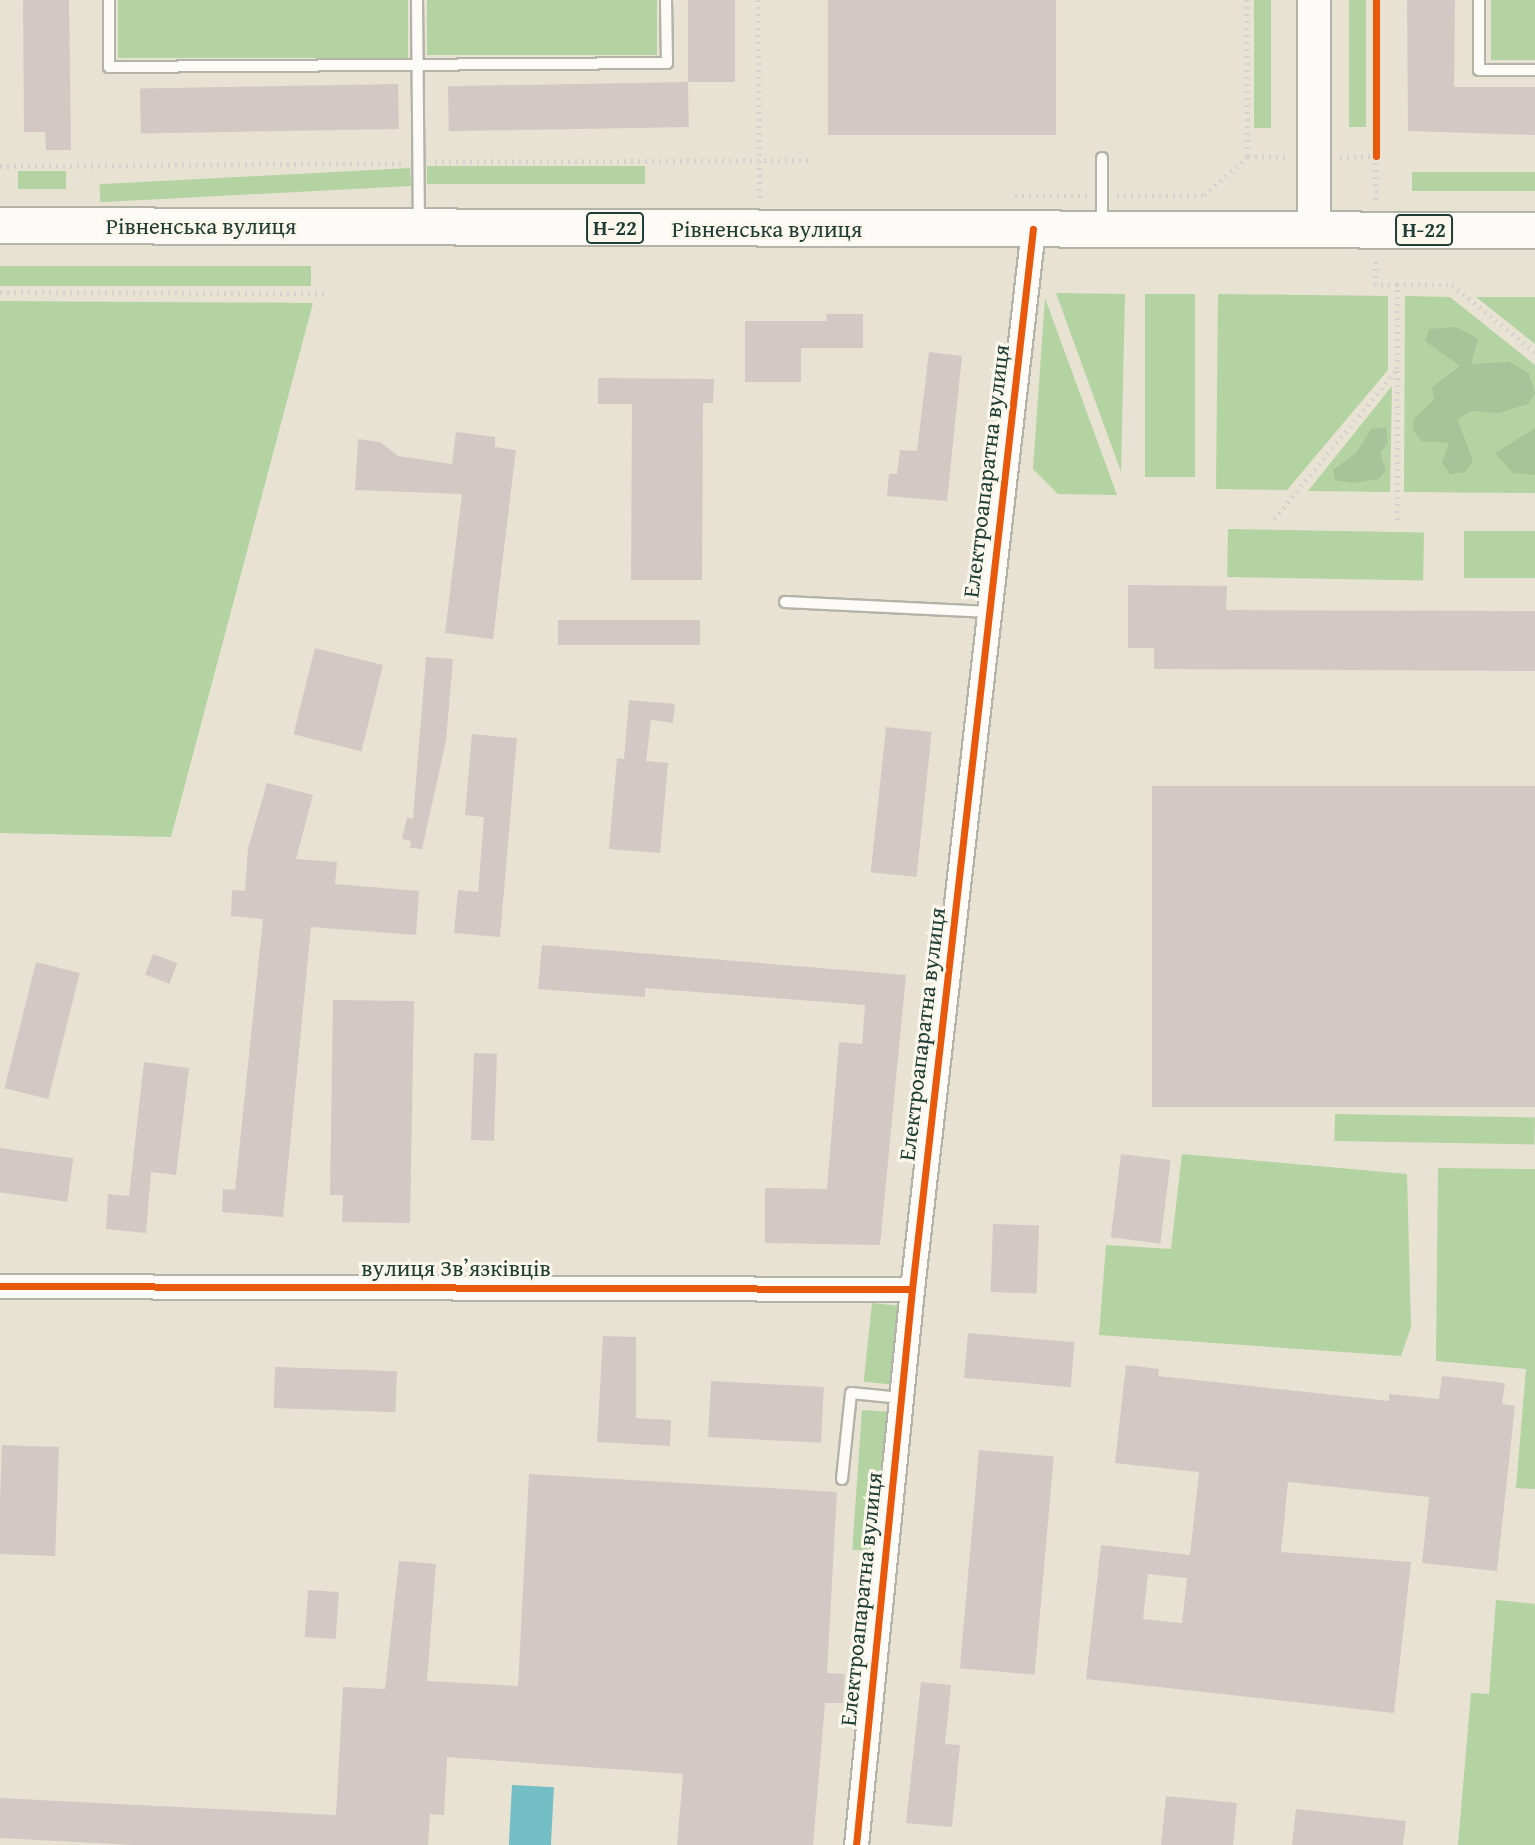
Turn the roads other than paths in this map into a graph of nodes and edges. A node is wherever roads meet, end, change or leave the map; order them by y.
1 (108, 0) edge
2 (417, 0) edge
3 (666, 0) edge
4 (1314, 0) edge
5 (1479, 0) edge
6 (418, 65) junction
7 (1535, 70) edge
8 (1102, 158) dead end
9 (1102, 213) junction
10 (0, 225) edge
11 (419, 226) junction
12 (1033, 229) junction
13 (1314, 229) junction
14 (1535, 230) edge
15 (785, 602) dead end
16 (990, 612) junction
17 (0, 1286) edge
18 (912, 1289) junction
19 (901, 1398) junction
20 (842, 1479) dead end
21 (856, 1845) edge

1 - 6 lane
2 - 6 lane
3 - 6 lane
4 - 13 main road
5 - 7 lane
6 - 11 lane
8 - 9 lane
9 - 12 main road, Рівненська вулиця / Н-22
9 - 13 main road, Рівненська вулиця / Н-22
10 - 11 main road, Рівненська вулиця / Н-22
11 - 12 main road, Рівненська вулиця / Н-22
12 - 16 street, Електроапаратна вулиця
13 - 14 main road, Рівненська вулиця / Н-22
15 - 16 lane
16 - 18 street, Електроапаратна вулиця
17 - 18 street, вулиця Звʼязківців
18 - 19 street, Електроапаратна вулиця
19 - 20 lane
19 - 21 street, Електроапаратна вулиця

